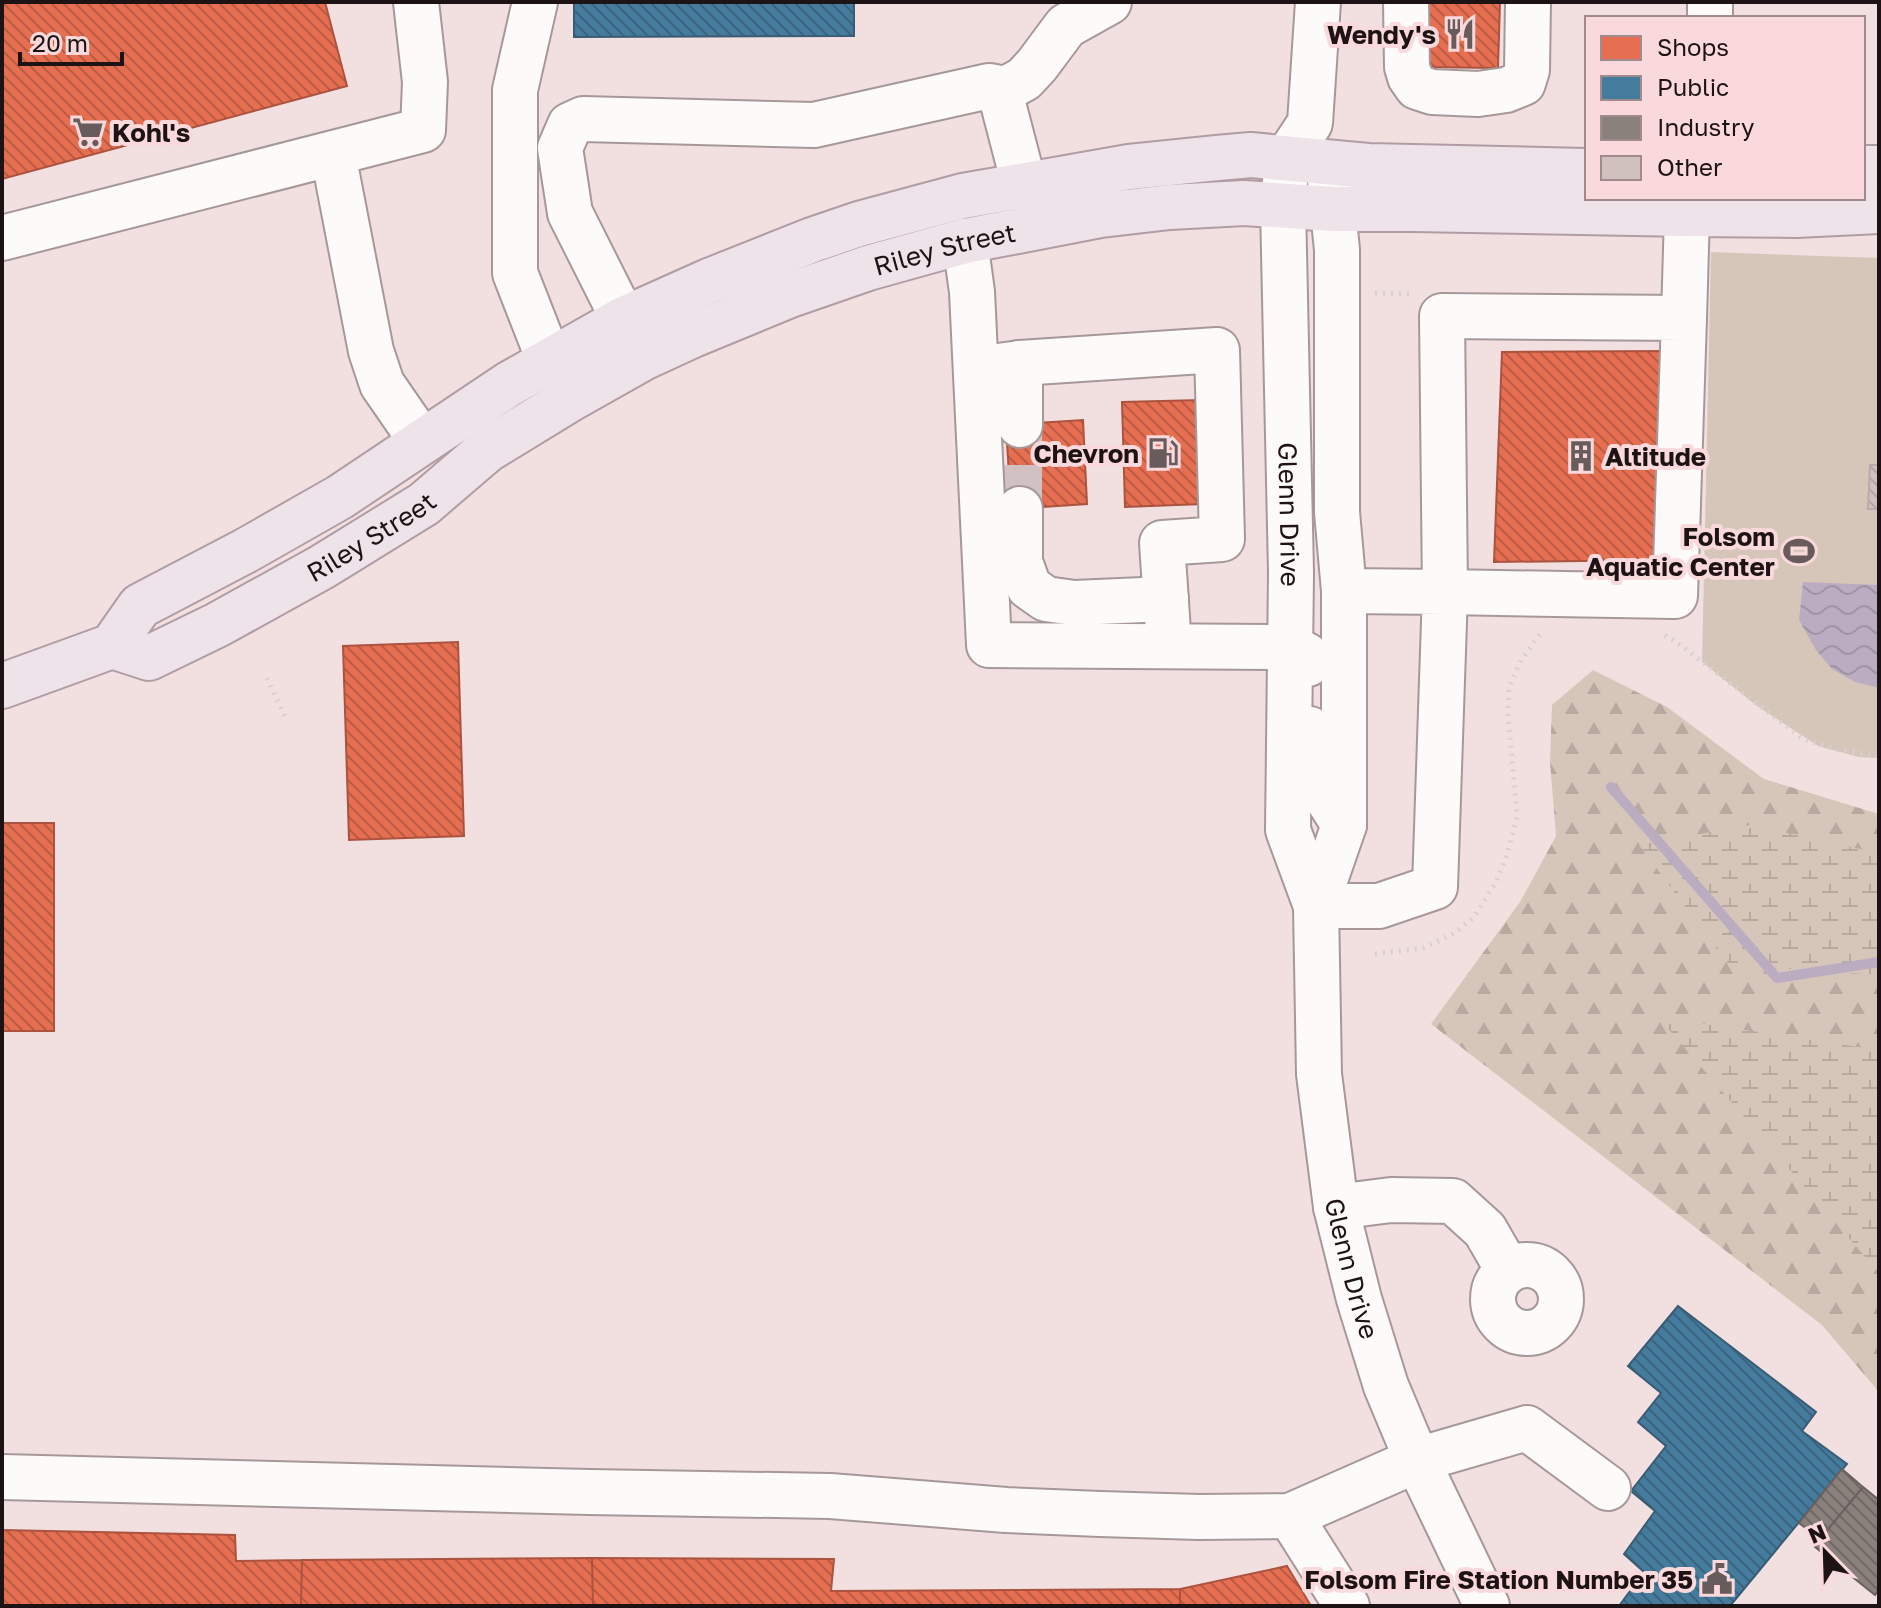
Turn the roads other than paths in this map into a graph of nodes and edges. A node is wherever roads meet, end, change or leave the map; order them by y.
1 (416, 2) edge
2 (535, 2) edge
3 (1109, 2) edge
4 (1318, 2) edge
5 (1406, 2) edge
6 (1528, 2) edge
7 (1000, 92) junction
8 (1309, 148) junction
9 (333, 154) junction
10 (1585, 171) edge
11 (1024, 184) junction
12 (1283, 206) junction
13 (1333, 209) junction
14 (1879, 211) edge
15 (1687, 214) junction
16 (2, 238) edge
17 (965, 241) junction
18 (1684, 318) junction
19 (624, 319) junction
20 (643, 358) junction
21 (549, 360) junction
22 (1020, 363) junction
23 (976, 369) junction
24 (1020, 425) tunnel mouth
25 (422, 442) junction
26 (1020, 509) tunnel mouth
27 (1344, 591) junction
28 (1445, 592) junction
29 (1166, 599) junction
30 (217, 625) junction
31 (112, 646) junction
32 (1169, 646) junction
33 (1290, 647) junction
34 (2, 686) edge
35 (1344, 825) junction
36 (1316, 906) junction
37 (1336, 1207) junction
38 (1508, 1270) dead end
39 (1417, 1460) junction
40 (2, 1477) edge
41 (1608, 1488) dead end
42 (1290, 1516) junction
43 (1347, 1606) edge
44 (1487, 1606) edge

1 - 9 street
2 - 21 street
3 - 7 street
4 - 8 street, Glenn Drive
5 - 6 street
7 - 11 street
7 - 19 street
8 - 10 main road, Riley Street
8 - 11 main road, Riley Street
8 - 12 street, Glenn Drive
8 - 13 street, Glenn Drive
9 - 16 street
9 - 25 street
11 - 19 main road, Riley Street
12 - 13 main road, Riley Street
12 - 17 main road, Riley Street
12 - 33 street, Glenn Drive
13 - 15 main road, Riley Street
13 - 27 street, Glenn Drive
14 - 15 main road, Riley Street
15 - 18 street
17 - 20 main road, Riley Street
17 - 23 street
18 - 28 street
18 - 28 street
19 - 20 street
19 - 21 main road, Riley Street
20 - 30 main road, Riley Street
21 - 25 main road, Riley Street
22 - 23 street
22 - 24 street
22 - 29 street
23 - 32 street
25 - 30 main road
25 - 31 main road, Riley Street
26 - 29 street
27 - 28 street
27 - 35 street, Glenn Drive
28 - 36 street
29 - 32 street
30 - 31 main road, Riley Street
31 - 34 main road
32 - 33 street
33 - 35 street
33 - 36 street, Glenn Drive
35 - 36 street, Glenn Drive
36 - 37 street, Glenn Drive
37 - 38 street
37 - 39 street, Glenn Drive
39 - 41 street
39 - 42 street
39 - 44 street, Glenn Drive
40 - 42 street
42 - 43 street

